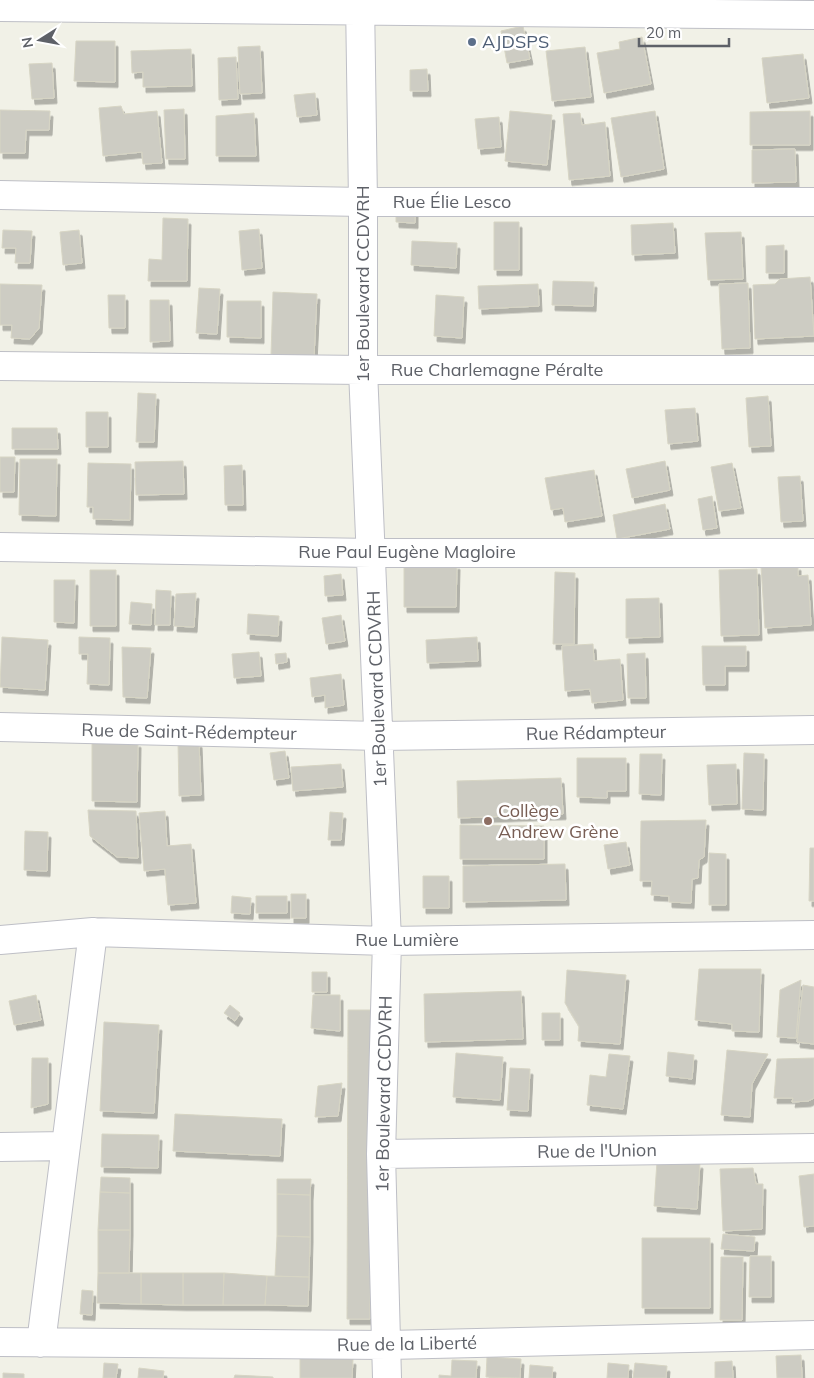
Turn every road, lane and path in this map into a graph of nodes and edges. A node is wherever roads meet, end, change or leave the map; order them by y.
1 (360, 5) edge
2 (0, 7) edge
3 (814, 15) edge
4 (0, 195) edge
5 (363, 202) junction
6 (814, 202) edge
7 (0, 366) edge
8 (363, 370) junction
9 (814, 370) edge
10 (0, 547) edge
11 (371, 553) junction
12 (814, 553) edge
13 (0, 727) edge
14 (814, 730) edge
15 (379, 736) junction
16 (93, 932) junction
17 (814, 934) edge
18 (0, 940) edge
19 (387, 941) junction
20 (66, 1146) junction
21 (0, 1147) edge
22 (814, 1148) edge
23 (381, 1154) junction
24 (814, 1335) edge
25 (0, 1342) edge
26 (41, 1343) junction
27 (388, 1345) junction
28 (387, 1378) edge

1 - 2 street
1 - 3 street
1 - 5 street, 1er Boulevard CCDVRH
4 - 5 street, Rue Élie Lesco
5 - 6 street, Rue Élie Lesco
5 - 8 street, 1er Boulevard CCDVRH
7 - 8 street, Rue Charlemagne Péralte
8 - 9 street, Rue Charlemagne Péralte
8 - 11 street, 1er Boulevard CCDVRH
10 - 11 street, Rue Paul Eugène Magloire
11 - 12 street, Rue Paul Eugène Magloire
11 - 15 street, 1er Boulevard CCDVRH
13 - 15 street, Rue de Saint-Rédempteur
14 - 15 street, Rue Rédampteur
15 - 19 street, 1er Boulevard CCDVRH
16 - 18 street, Rue Lumière
16 - 19 street, Rue Lumière
16 - 20 street
17 - 19 street, Rue Lumière
19 - 23 street, 1er Boulevard CCDVRH
20 - 21 street
20 - 26 street
22 - 23 street, Rue de l'Union
23 - 27 street, 1er Boulevard CCDVRH
24 - 27 street, Rue de la Liberté
25 - 26 street, Rue de la Liberté
26 - 27 street, Rue de la Liberté
27 - 28 street, 1er Boulevard CCDVRH

